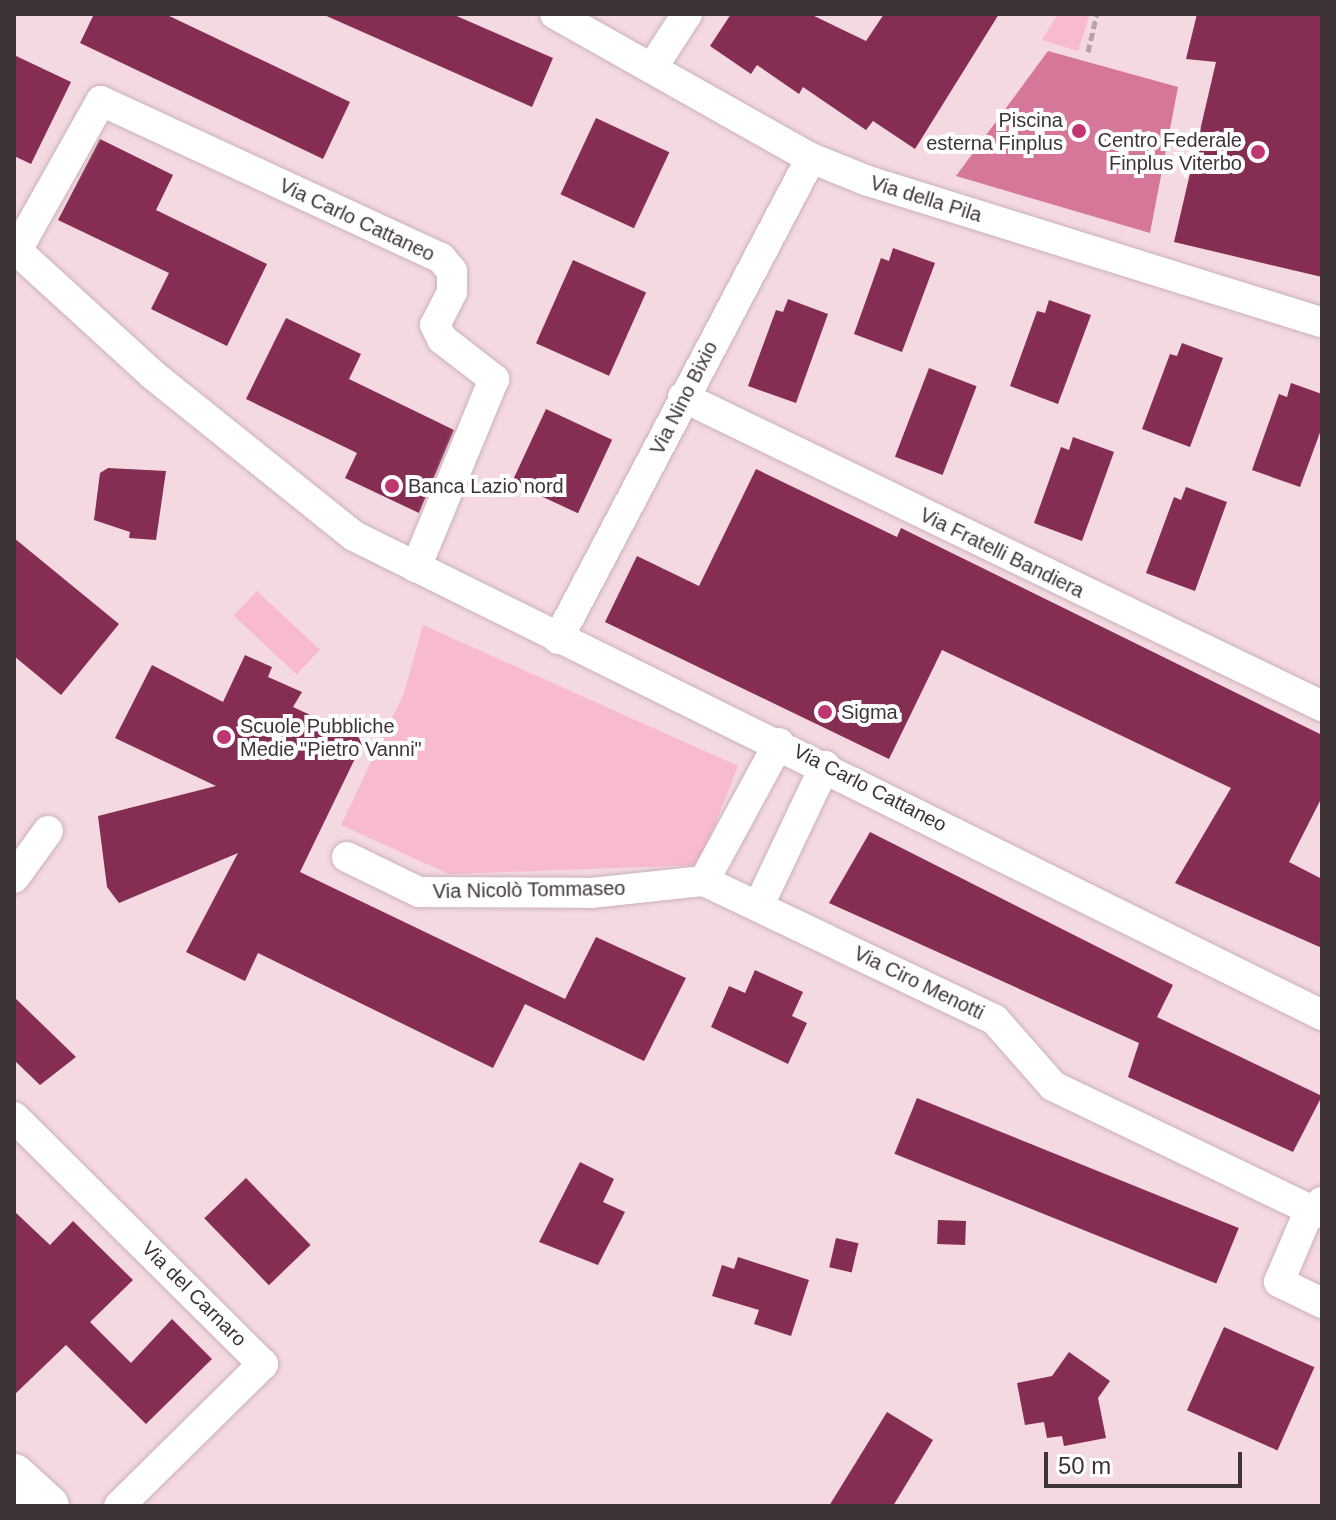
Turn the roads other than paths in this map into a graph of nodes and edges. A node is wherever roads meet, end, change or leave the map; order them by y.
1 (555, 14) edge
2 (687, 14) edge
3 (654, 65) junction
4 (811, 158) junction
5 (15, 249) edge
6 (1322, 322) edge
7 (683, 397) junction
8 (416, 567) junction
9 (558, 639) junction
10 (1322, 706) edge
11 (779, 743) junction
12 (825, 766) junction
13 (48, 831) dead end
14 (347, 857) dead end
15 (14, 878) edge
16 (704, 881) junction
17 (759, 905) junction
18 (1322, 1015) edge
19 (14, 1117) edge
20 (1318, 1210) edge
21 (1322, 1303) edge
22 (14, 1475) edge
23 (48, 1506) edge
24 (119, 1506) edge

1 - 3 street, Via della Pila
2 - 3 street
3 - 4 street, Via della Pila
4 - 6 street, Via della Pila
4 - 7 street, Via Nino Bixio
5 - 8 street, Via Carlo Cattaneo
5 - 8 street, Via Carlo Cattaneo
7 - 9 street, Via Nino Bixio
7 - 10 street, Via Fratelli Bandiera
8 - 9 street, Via Carlo Cattaneo
9 - 11 street, Via Carlo Cattaneo
11 - 12 street, Via Carlo Cattaneo
11 - 16 street
12 - 17 street
12 - 18 street, Via Carlo Cattaneo
13 - 15 street
14 - 16 street, Via Nicolò Tommaseo
16 - 17 street, Via Ciro Menotti
17 - 20 street, Via Ciro Menotti
19 - 24 street, Via del Carnaro
20 - 21 street
22 - 23 main road

